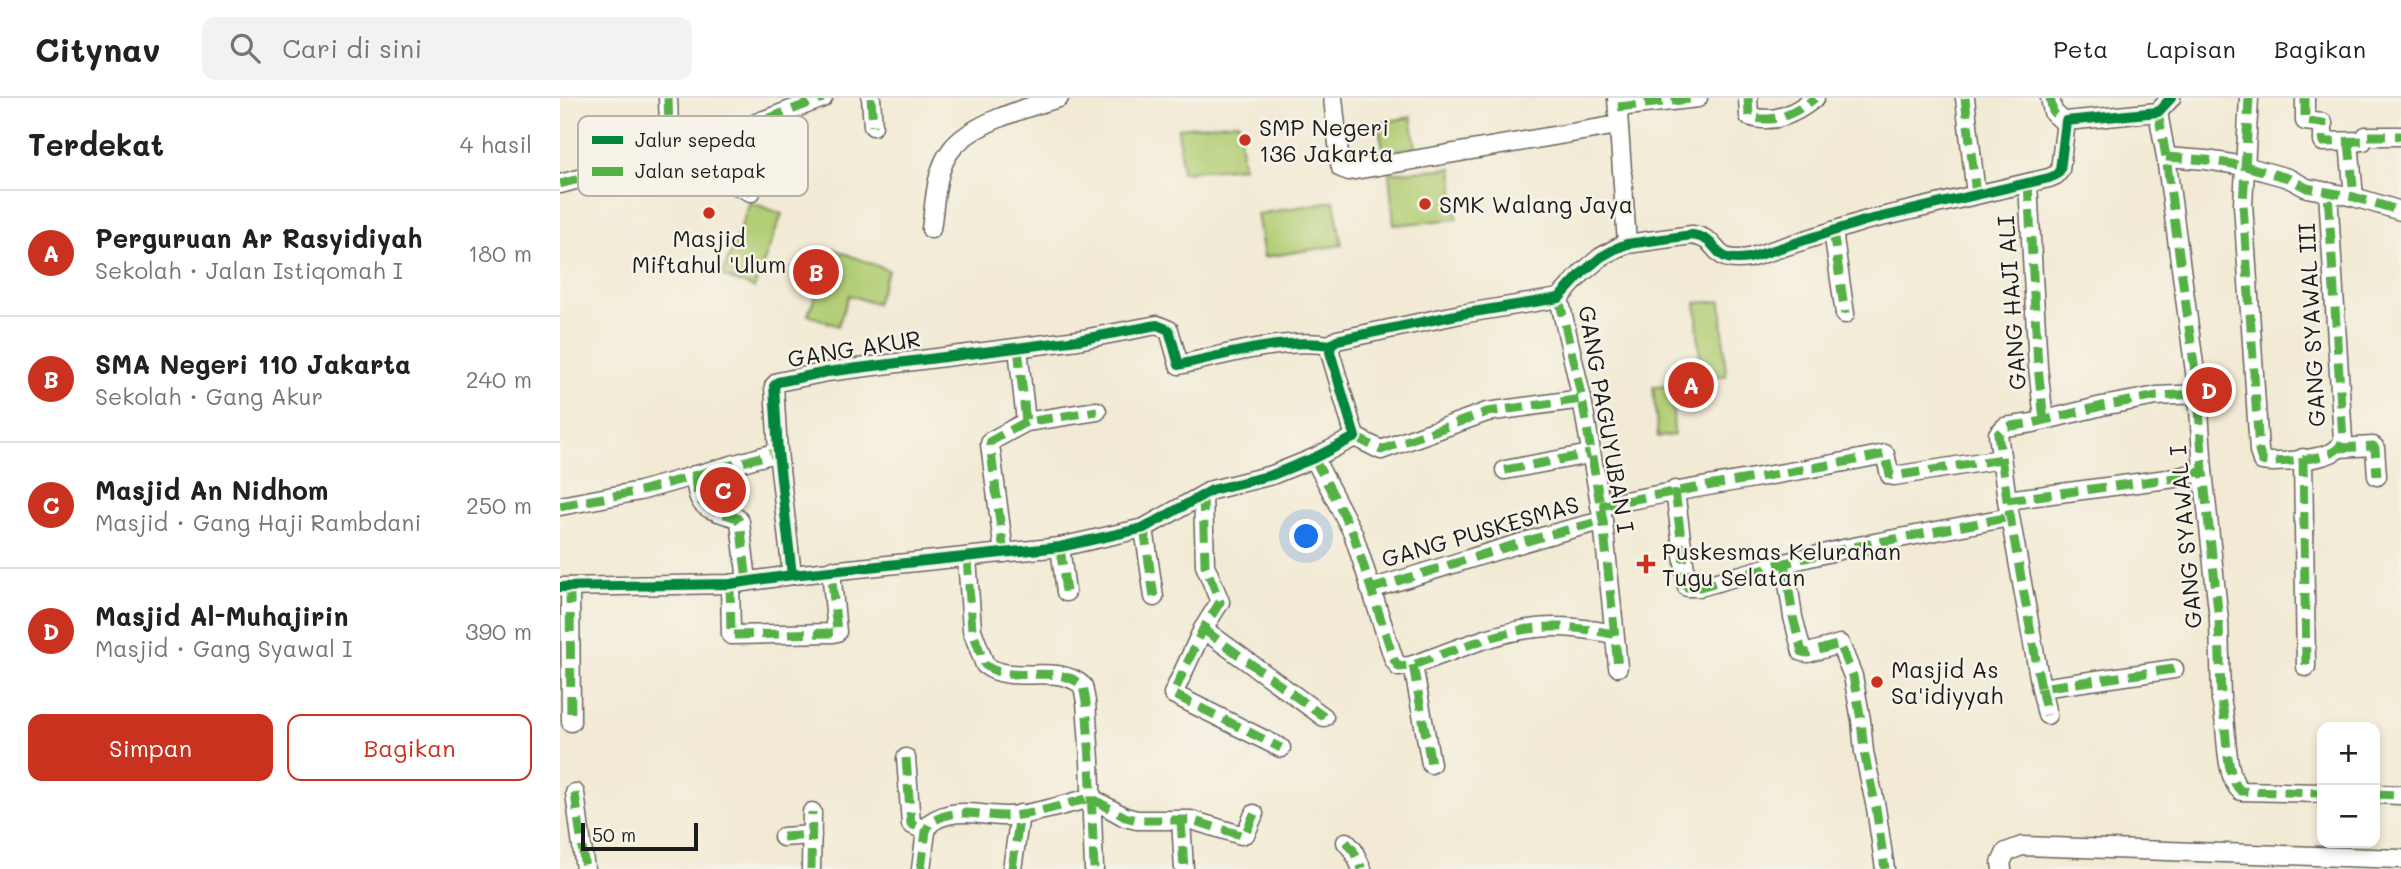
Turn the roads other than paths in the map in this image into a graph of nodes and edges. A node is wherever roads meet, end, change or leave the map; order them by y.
1 (668, 98) edge
2 (823, 98) edge
3 (871, 98) edge
4 (1059, 98) edge
5 (1333, 98) edge
6 (1699, 98) edge
7 (1748, 98) edge
8 (1815, 98) edge
9 (1965, 98) edge
10 (2050, 98) edge
11 (2171, 98) edge
12 (2249, 98) edge
13 (2305, 98) edge
14 (1618, 110) edge
15 (2158, 112) junction
16 (669, 116) edge
17 (775, 116) edge
18 (2065, 123) junction
19 (873, 126) dead end
20 (2401, 136) edge
21 (2349, 142) junction
22 (2166, 157) junction
23 (2245, 166) junction
24 (578, 179) edge
25 (2028, 183) junction
26 (560, 184) edge
27 (2328, 192) junction
28 (1976, 195) junction
29 (2354, 197) junction
30 (2401, 211) edge
31 (931, 229) dead end
32 (1833, 230) junction
33 (1627, 244) junction
34 (1559, 298) junction
35 (1845, 314) dead end
36 (1331, 345) junction
37 (1018, 348) junction
38 (2198, 394) junction
39 (1582, 399) junction
40 (1097, 411) dead end
41 (2044, 420) junction
42 (1026, 422) junction
43 (1355, 437) junction
44 (2337, 450) junction
45 (778, 452) junction
46 (1590, 454) junction
47 (1314, 458) junction
48 (2304, 458) junction
49 (2001, 459) junction
50 (1505, 470) dead end
51 (2203, 471) junction
52 (695, 475) junction
53 (2377, 476) dead end
54 (1675, 490) junction
55 (1203, 495) junction
56 (560, 506) edge
57 (2008, 508) junction
58 (1602, 514) junction
59 (1144, 528) junction
60 (1060, 547) junction
61 (1004, 553) junction
62 (967, 557) junction
63 (1785, 563) junction
64 (831, 570) junction
65 (792, 575) junction
66 (738, 583) junction
67 (565, 587) edge
68 (1370, 589) junction
69 (1066, 592) dead end
70 (1154, 597) dead end
71 (1203, 629) junction
72 (1614, 634) junction
73 (1413, 665) junction
74 (1618, 667) dead end
75 (2306, 667) dead end
76 (2174, 670) dead end
77 (2041, 688) junction
78 (2047, 715) dead end
79 (1324, 718) dead end
80 (571, 722) dead end
81 (1281, 748) dead end
82 (905, 758) dead end
83 (1431, 764) dead end
84 (575, 793) dead end
85 (2317, 793) edge
86 (2380, 794) edge
87 (2401, 795) edge
88 (1091, 798) junction
89 (812, 812) dead end
90 (1020, 814) junction
91 (1254, 814) dead end
92 (1181, 820) junction
93 (926, 831) junction
94 (812, 835) junction
95 (783, 837) dead end
96 (1346, 842) dead end
97 (2401, 859) edge
98 (585, 869) edge
99 (811, 869) edge
100 (921, 869) edge
101 (1012, 869) edge
102 (1094, 869) edge
103 (1184, 869) edge
104 (1362, 869) edge
105 (1885, 869) edge
106 (2002, 869) edge

1 - 16 street
2 - 17 street
3 - 19 street
4 - 31 street
5 - 14 street
6 - 14 street
7 - 8 street
9 - 28 street
10 - 18 street
11 - 15 street
12 - 23 street
13 - 21 street
14 - 33 street
15 - 18 street
15 - 22 street, GANG SYAWAL I
18 - 25 street
20 - 21 street
21 - 29 street
22 - 23 street
22 - 38 street, GANG SYAWAL I
23 - 27 street
23 - 48 street
24 - 26 street
25 - 28 street
25 - 41 street, GANG HAJI ALI
27 - 29 street
27 - 44 street, GANG SYAWAL III
28 - 32 street
29 - 30 street
32 - 33 street
32 - 35 street
33 - 34 street
34 - 36 street
34 - 39 street, GANG PAGUYUBAN I
36 - 37 street
36 - 43 street
37 - 42 street
37 - 45 street, GANG AKUR
38 - 41 street
38 - 51 street, GANG SYAWAL I
39 - 43 street
39 - 46 street, GANG PAGUYUBAN I
40 - 42 street
41 - 49 street
42 - 61 street
43 - 47 street
44 - 48 street
44 - 53 street
45 - 52 street
45 - 65 street, GANG AKUR
46 - 50 street
46 - 58 street, GANG PAGUYUBAN I
47 - 55 street
47 - 68 street
48 - 75 street
49 - 54 street, GANG PUSKESMAS
49 - 57 street
51 - 57 street
51 - 85 street, GANG SYAWAL I
52 - 56 street
52 - 66 street
54 - 58 street, GANG PUSKESMAS
54 - 63 street
55 - 59 street
55 - 71 street
57 - 63 street
57 - 77 street
58 - 68 street, GANG PUSKESMAS
58 - 72 street, GANG PAGUYUBAN I
59 - 60 street
59 - 70 street
60 - 61 street
60 - 69 street
61 - 62 street
62 - 64 street
62 - 88 street
63 - 105 street
64 - 65 street
64 - 66 street
65 - 66 street
66 - 67 street
67 - 80 street
68 - 73 street
71 - 79 street
71 - 81 street
72 - 73 street
72 - 74 street, GANG PAGUYUBAN I
73 - 83 street
76 - 77 street
77 - 78 street
82 - 93 street
84 - 98 street
86 - 87 street
88 - 90 street
88 - 92 street
88 - 102 street
89 - 94 street
90 - 93 street
90 - 101 street
91 - 92 street
92 - 103 street
93 - 100 street
94 - 95 street
94 - 99 street
96 - 104 street
97 - 106 street

